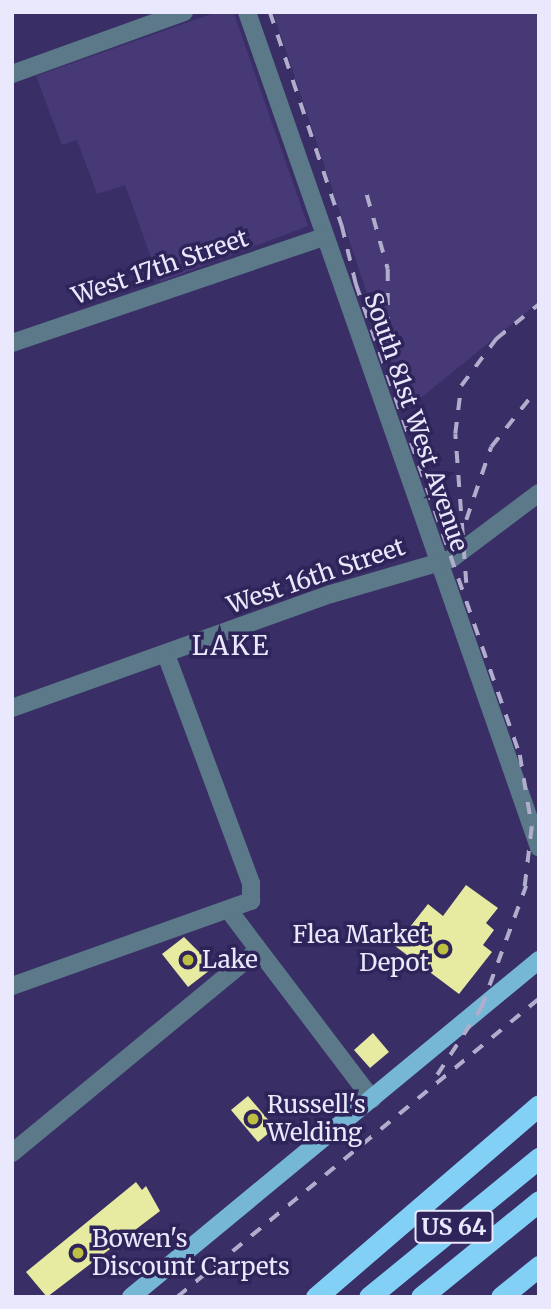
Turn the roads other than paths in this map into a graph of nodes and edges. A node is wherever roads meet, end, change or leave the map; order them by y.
1 (184, 12) edge
2 (247, 12) edge
3 (12, 74) edge
4 (324, 237) junction
5 (12, 344) edge
6 (539, 492) edge
7 (439, 559) junction
8 (166, 655) junction
9 (12, 708) edge
10 (539, 847) edge
11 (229, 912) junction
12 (256, 953) junction
13 (539, 960) edge
14 (12, 986) edge
15 (372, 1099) junction
16 (539, 1105) edge
17 (12, 1153) edge
18 (539, 1158) edge
19 (539, 1200) edge
20 (539, 1266) edge
21 (131, 1297) edge
22 (316, 1297) edge
23 (369, 1297) edge
24 (421, 1297) edge
25 (501, 1297) edge

1 - 3 street
2 - 4 street, South 81st West Avenue
4 - 5 street, West 17th Street
4 - 7 street, South 81st West Avenue
6 - 7 street, West 16th Street
7 - 8 street, West 16th Street
7 - 10 street, South 81st West Avenue
8 - 9 street, West 16th Street
8 - 11 street
11 - 12 street
11 - 14 street
12 - 15 street
12 - 17 street
13 - 15 main road
15 - 21 main road
16 - 22 highway
18 - 23 highway, US 64
19 - 24 highway, US 64
20 - 25 highway

